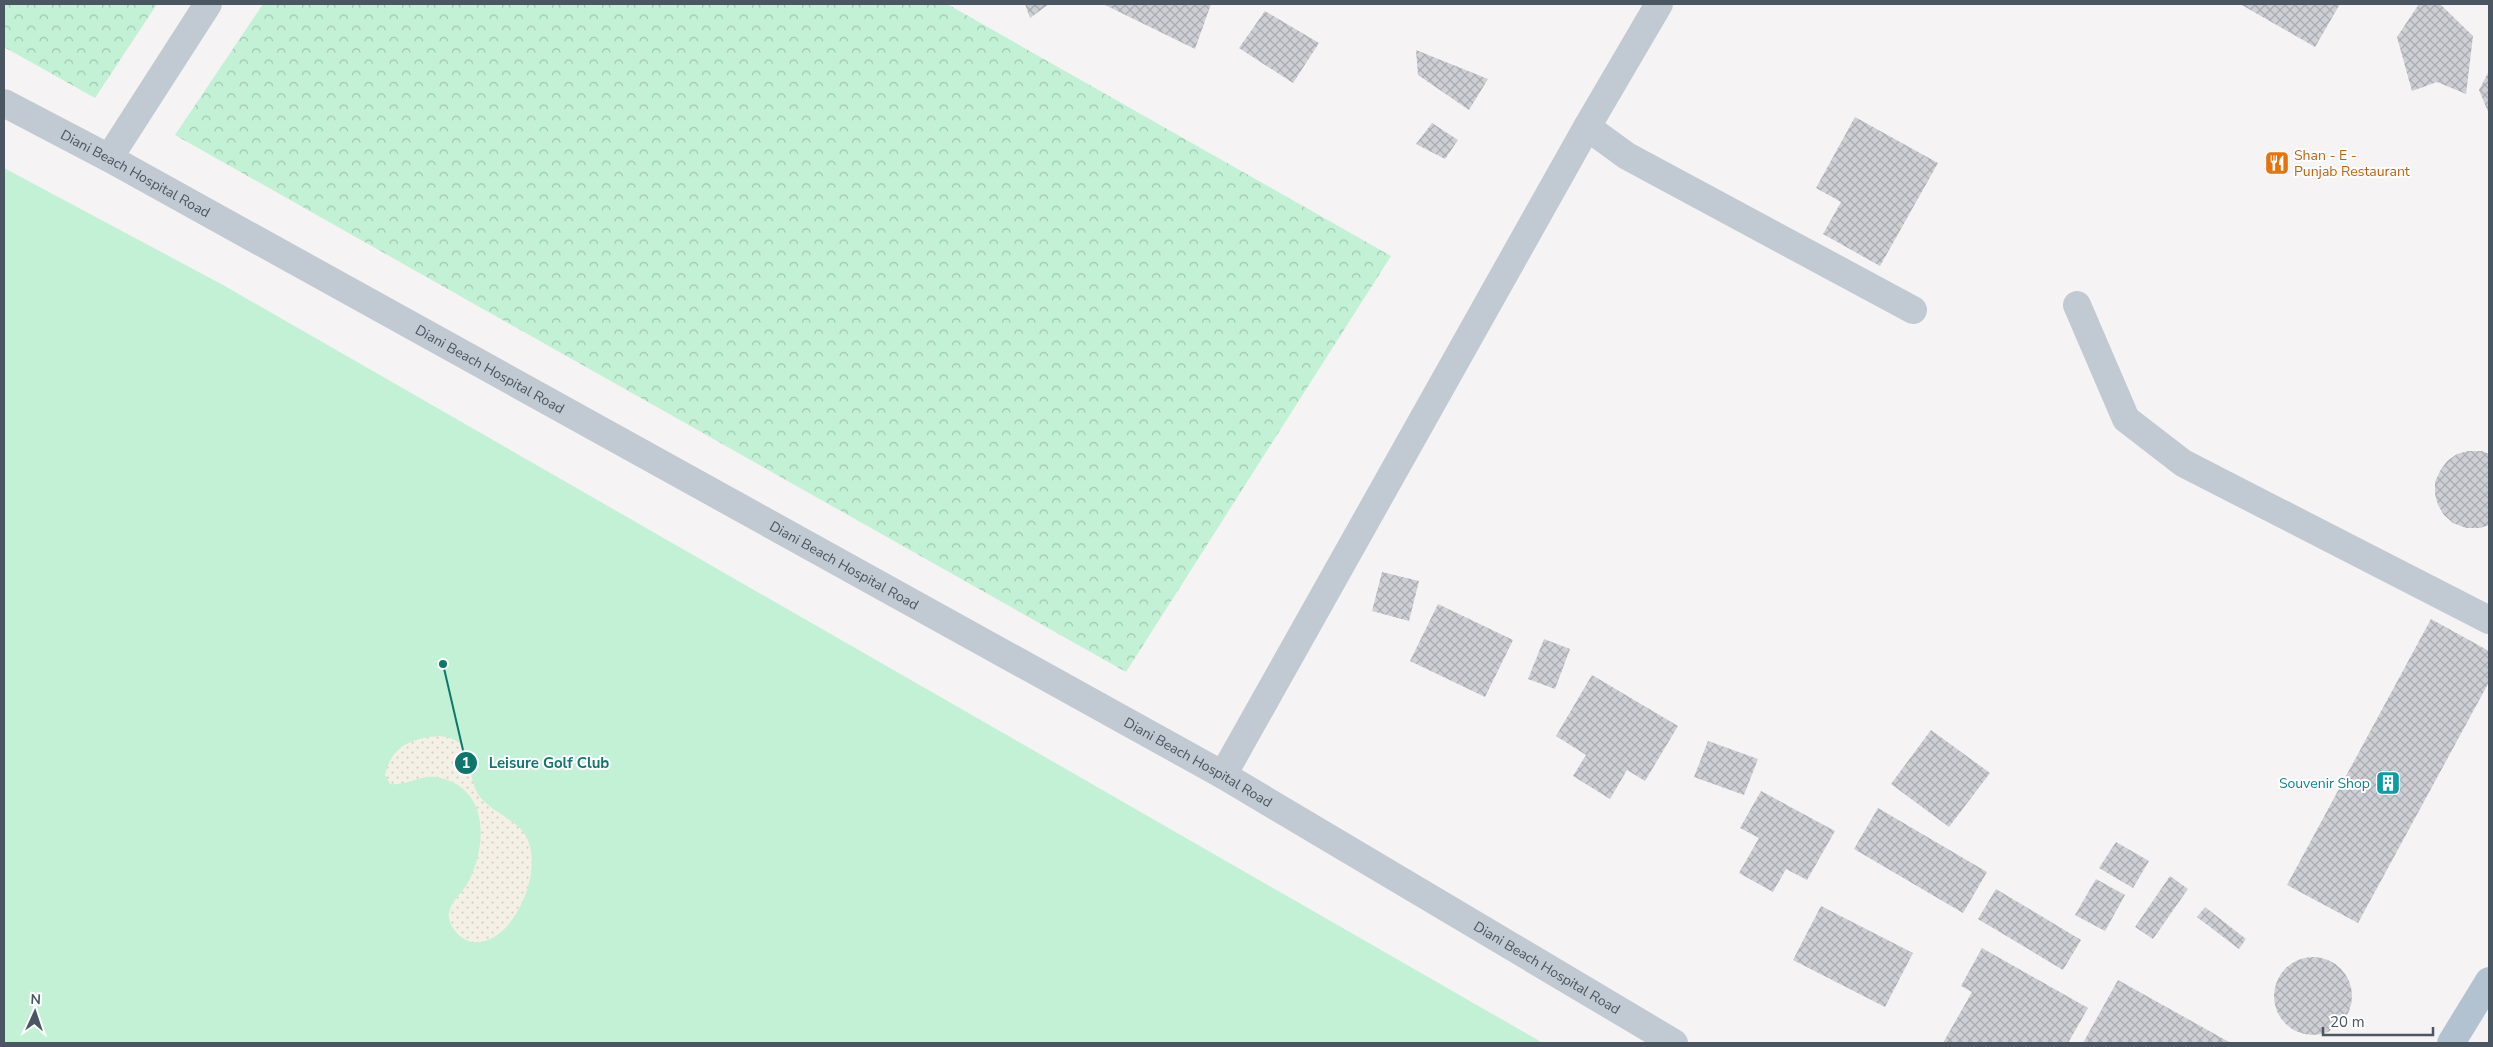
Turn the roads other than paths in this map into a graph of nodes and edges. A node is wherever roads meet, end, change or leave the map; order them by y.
1 (208, 4) edge
2 (1659, 4) edge
3 (4, 103) edge
4 (1587, 127) junction
5 (109, 158) junction
6 (2077, 305) dead end
7 (1913, 310) dead end
8 (2489, 620) edge
9 (1223, 775) junction
10 (2489, 981) edge
11 (1674, 1043) edge
12 (2451, 1043) edge

1 - 5 street
2 - 4 street
3 - 5 street, Diani Beach Hospital Road
4 - 7 street
4 - 9 street
5 - 9 street, Diani Beach Hospital Road
6 - 8 street
9 - 11 street, Diani Beach Hospital Road
10 - 12 main road

